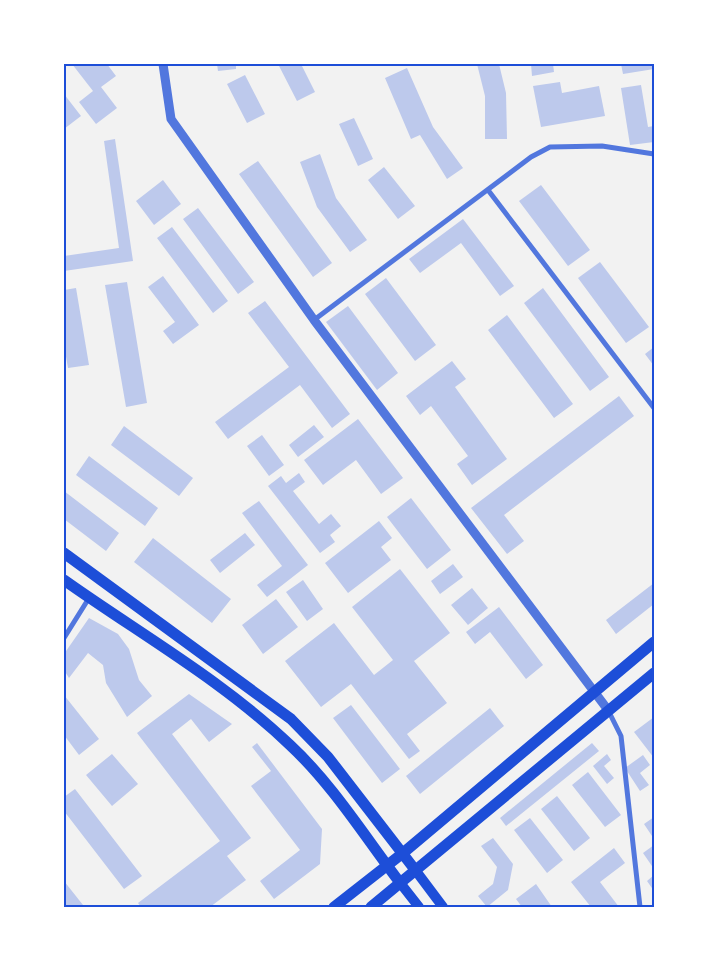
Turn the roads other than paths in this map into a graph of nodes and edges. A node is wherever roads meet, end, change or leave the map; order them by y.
1 (163, 64) edge
2 (654, 154) edge
3 (488, 190) junction
4 (314, 320) junction
5 (654, 408) edge
6 (64, 553) edge
7 (64, 580) edge
8 (89, 598) junction
9 (64, 638) edge
10 (654, 642) edge
11 (654, 672) edge
12 (594, 690) junction
13 (608, 710) junction
14 (402, 853) junction
15 (387, 866) junction
16 (416, 871) junction
17 (401, 884) junction
18 (334, 907) edge
19 (371, 907) edge
20 (419, 907) edge
21 (443, 907) edge
22 (640, 907) edge

1 - 4 street
2 - 3 street
3 - 4 street
3 - 5 street
4 - 12 street
6 - 14 main road
7 - 8 main road
8 - 9 street
8 - 15 main road
10 - 12 main road
11 - 13 main road
12 - 13 street
12 - 14 main road
13 - 16 main road
13 - 22 street
14 - 15 main road
14 - 16 main road
15 - 17 main road
15 - 18 main road
16 - 17 main road
16 - 21 main road
17 - 19 main road
17 - 20 main road

